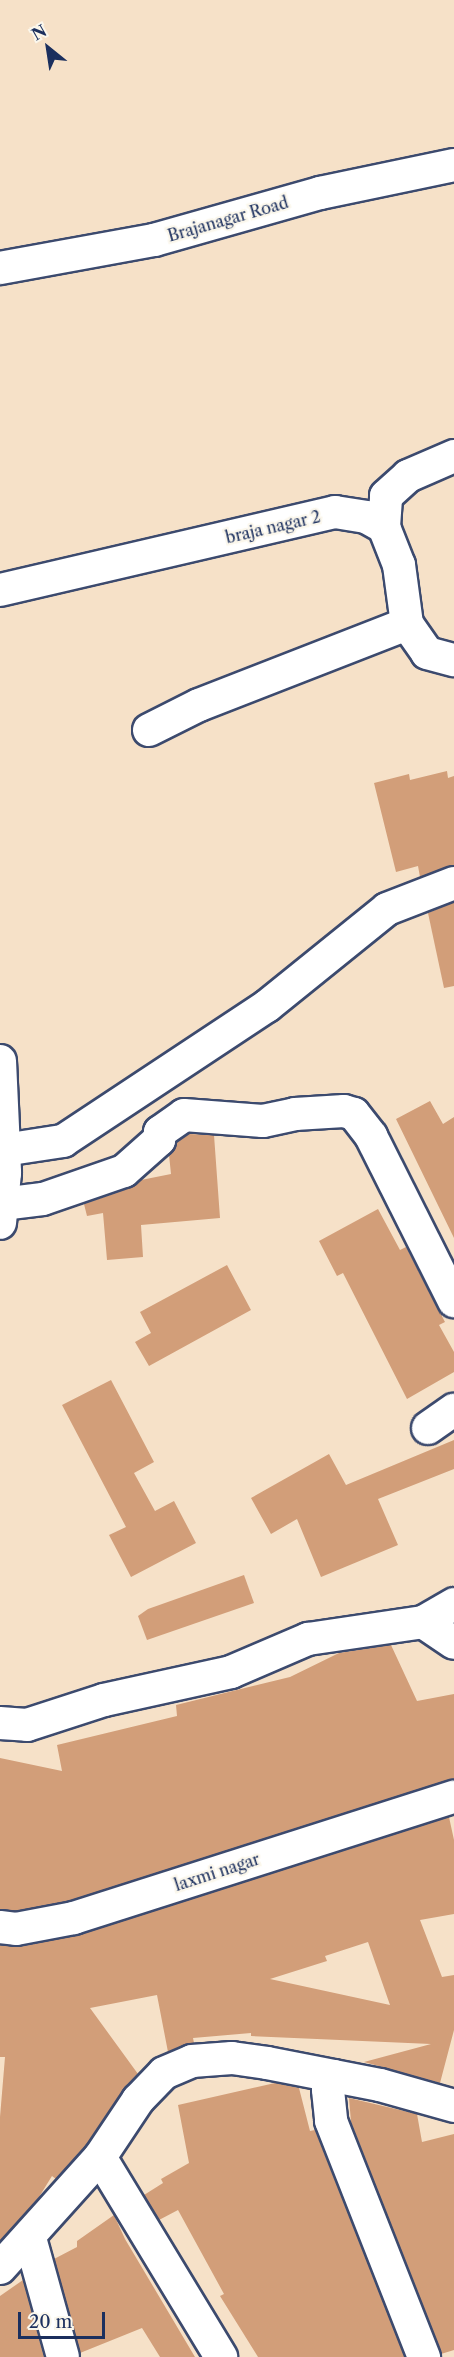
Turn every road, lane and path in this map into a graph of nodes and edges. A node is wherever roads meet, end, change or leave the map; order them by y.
1 (454, 165) edge
2 (0, 268) edge
3 (454, 456) edge
4 (384, 527) junction
5 (0, 590) edge
6 (407, 624) junction
7 (454, 660) edge
8 (149, 730) dead end
9 (454, 883) edge
10 (0, 1061) edge
11 (4, 1150) junction
12 (1, 1213) edge
13 (454, 1301) edge
14 (454, 1410) edge
15 (428, 1428) dead end
16 (454, 1604) edge
17 (423, 1622) junction
18 (454, 1643) edge
19 (0, 1722) edge
20 (443, 1801) edge
21 (0, 1927) edge
22 (334, 2076) junction
23 (454, 2106) edge
24 (100, 2157) junction
25 (30, 2238) junction
26 (0, 2268) edge
27 (63, 2357) edge
28 (221, 2357) edge
29 (424, 2357) edge

1 - 2 street, Brajanagar Road
3 - 4 street
4 - 5 street, braja nagar 2
4 - 6 street
6 - 7 street
6 - 8 street
9 - 11 street
10 - 11 street
11 - 12 street
12 - 13 street
14 - 15 street
16 - 17 street
17 - 18 street
17 - 19 street
20 - 21 street, laxmi nagar
22 - 23 street
22 - 24 street
22 - 29 street
24 - 25 street
24 - 28 street
25 - 26 street
25 - 27 street

